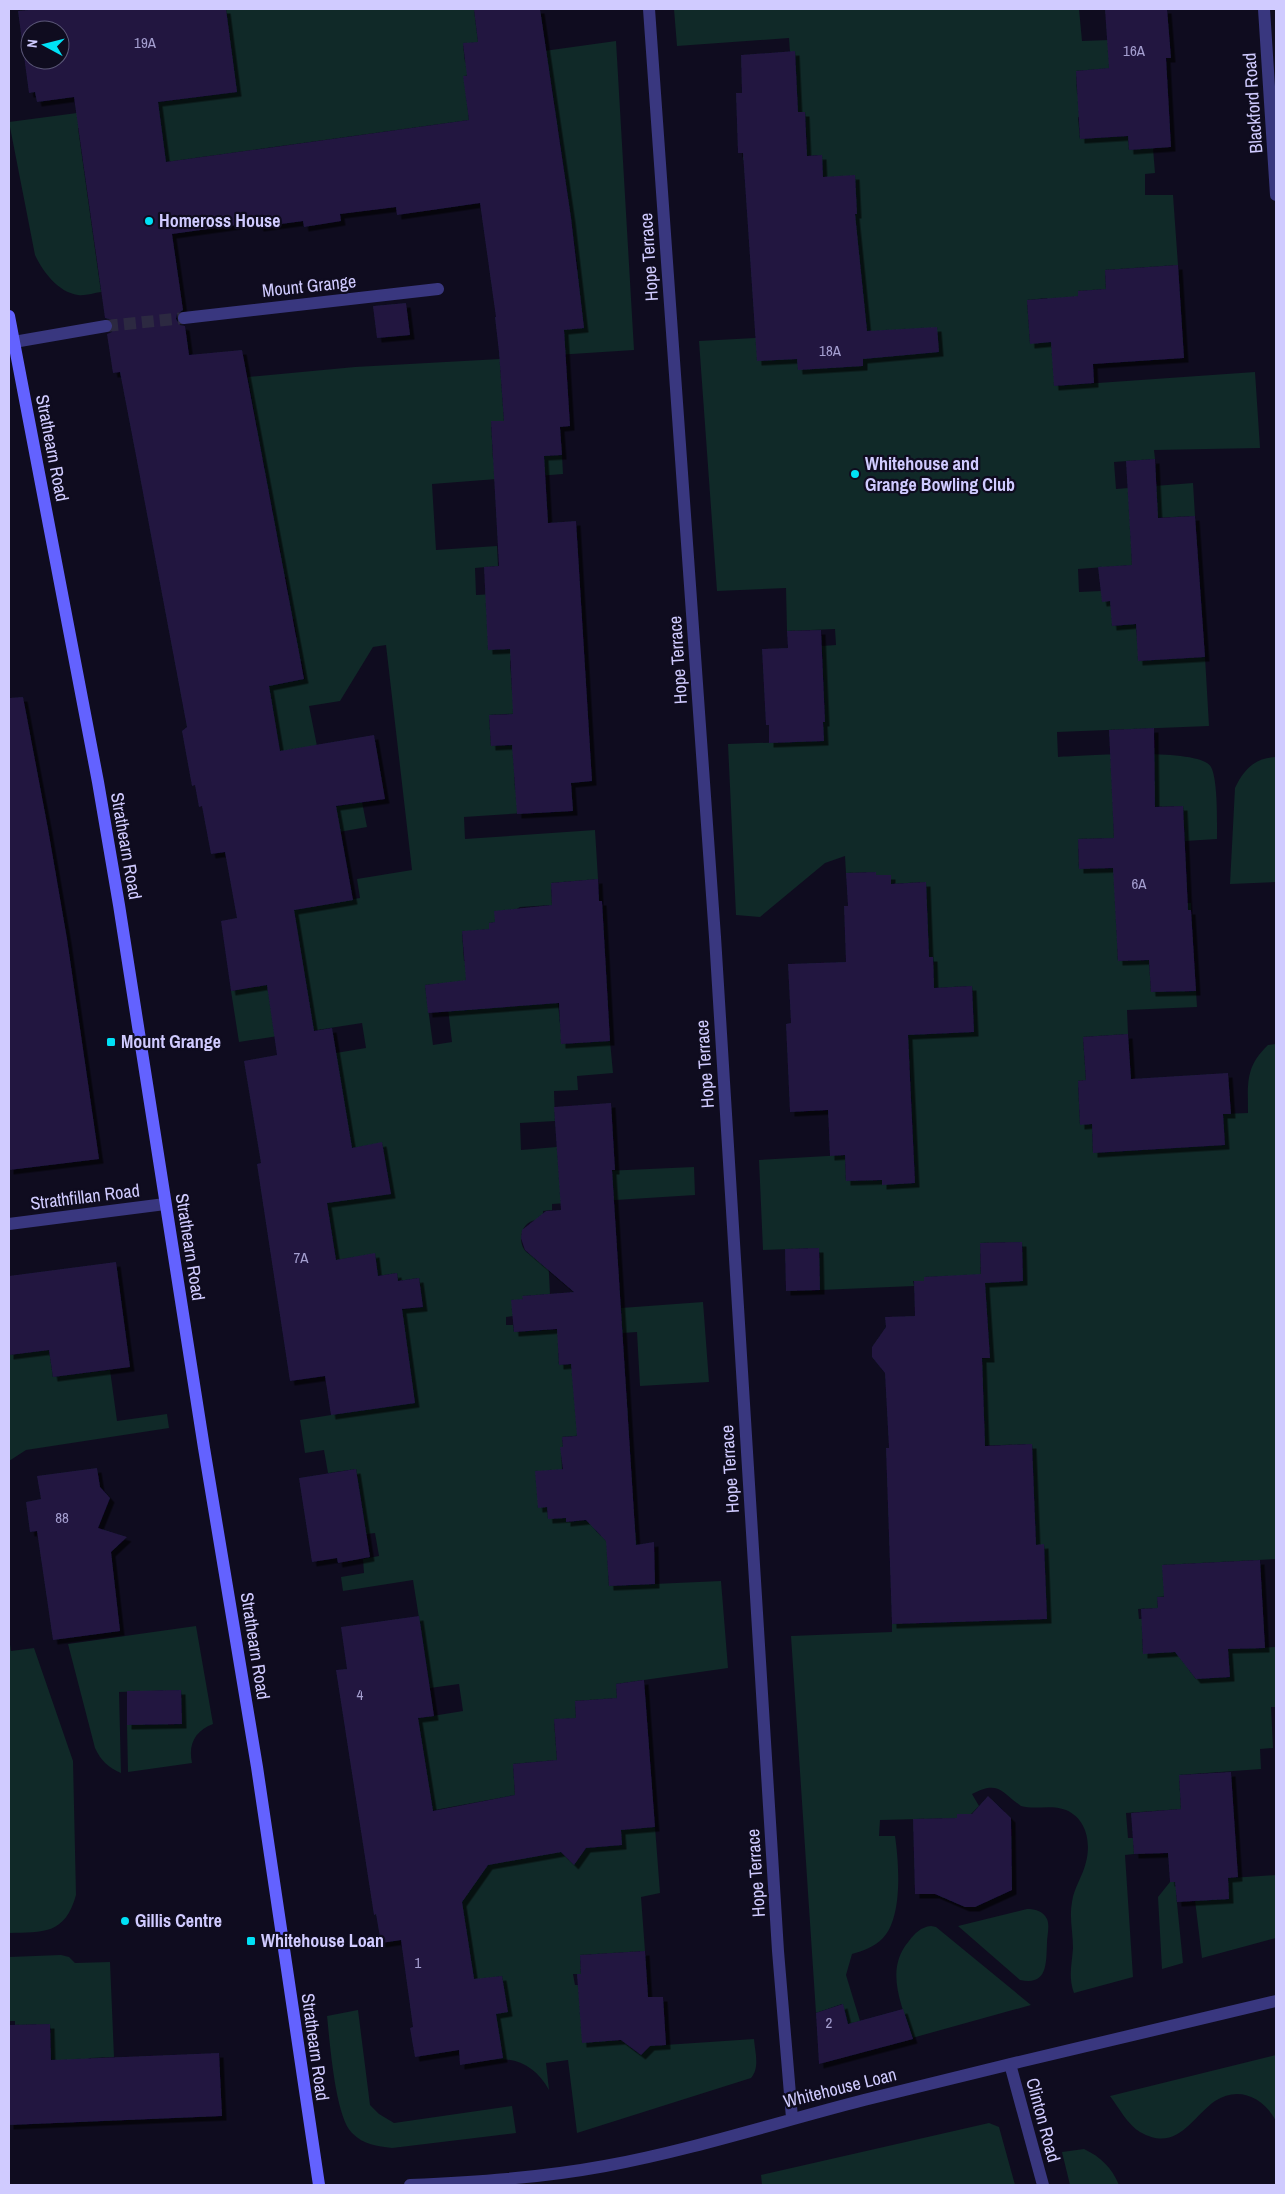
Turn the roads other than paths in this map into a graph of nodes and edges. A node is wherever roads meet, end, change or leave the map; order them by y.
1 (649, 9) edge
2 (1264, 9) edge
3 (1276, 195) edge
4 (438, 290) dead end
5 (9, 316) edge
6 (184, 318) tunnel mouth
7 (106, 326) tunnel mouth
8 (14, 342) junction
9 (165, 1204) junction
10 (9, 1224) edge
11 (1276, 2000) edge
12 (1010, 2064) junction
13 (792, 2118) junction
14 (319, 2185) edge
15 (410, 2185) edge
16 (1042, 2185) edge

1 - 13 street, Hope Terrace
2 - 3 street, Blackford Road
4 - 6 street, Mount Grange
5 - 8 street, Strathearn Road
7 - 8 street
8 - 9 street, Strathearn Road
9 - 10 street, Strathfillan Road
9 - 14 street, Strathearn Road
11 - 12 street, Whitehouse Loan
12 - 13 street, Whitehouse Loan
12 - 16 street, Clinton Road
13 - 15 street, Whitehouse Loan

